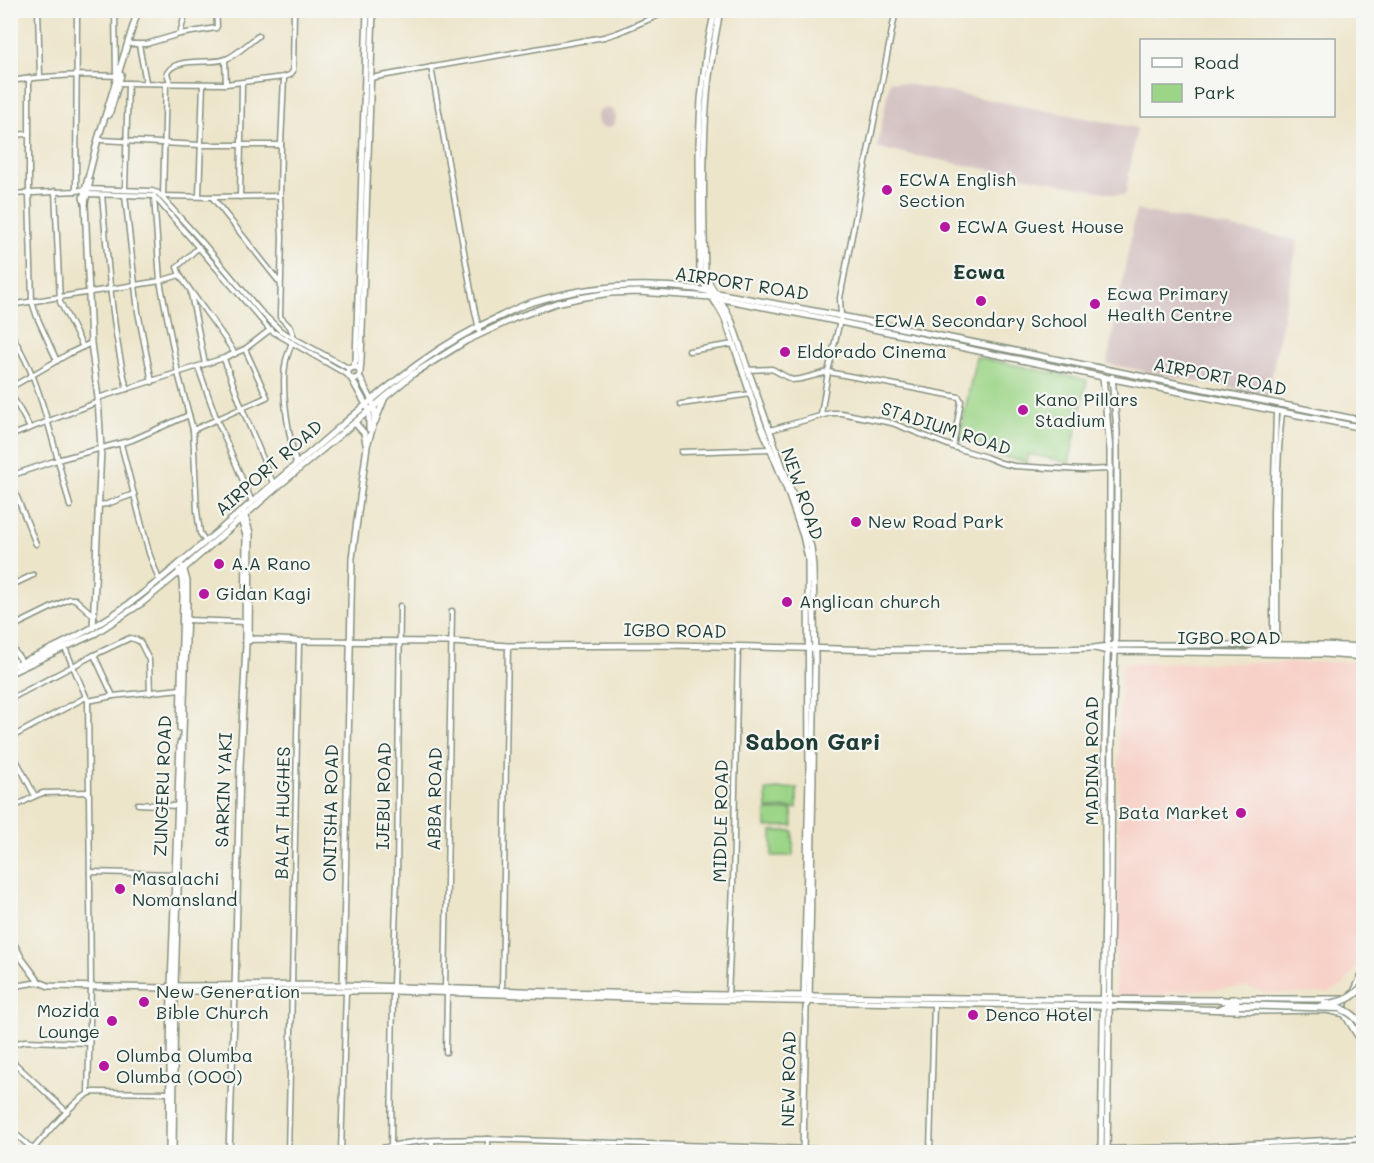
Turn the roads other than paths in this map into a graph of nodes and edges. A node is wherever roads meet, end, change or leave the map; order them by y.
1 (38, 10) edge
2 (77, 10) edge
3 (115, 10) edge
4 (140, 10) edge
5 (186, 10) edge
6 (207, 10) edge
7 (294, 10) edge
8 (367, 10) edge
9 (373, 10) edge
10 (671, 10) edge
11 (715, 10) edge
12 (720, 10) edge
13 (896, 10) edge
14 (216, 12) edge
15 (180, 34) junction
16 (258, 36) dead end
17 (131, 44) junction
18 (139, 45) junction
19 (225, 59) junction
20 (431, 67) junction
21 (78, 74) junction
22 (40, 76) junction
23 (118, 76) junction
24 (284, 77) junction
25 (29, 78) junction
26 (370, 78) junction
27 (10, 81) edge
28 (146, 82) junction
29 (118, 83) junction
30 (128, 83) junction
31 (168, 83) junction
32 (242, 83) junction
33 (203, 84) junction
34 (226, 84) junction
35 (29, 134) junction
36 (10, 135) edge
37 (101, 140) junction
38 (126, 141) junction
39 (164, 143) junction
40 (201, 145) junction
41 (281, 145) junction
42 (240, 146) junction
43 (55, 191) junction
44 (83, 192) junction
45 (125, 193) junction
46 (10, 194) edge
47 (29, 194) junction
48 (102, 195) junction
49 (154, 196) junction
50 (162, 196) junction
51 (199, 196) junction
52 (280, 196) junction
53 (212, 197) junction
54 (240, 197) junction
55 (199, 247) junction
56 (180, 275) junction
57 (160, 281) junction
58 (280, 284) junction
59 (134, 285) junction
60 (110, 289) junction
61 (88, 292) junction
62 (191, 293) junction
63 (713, 294) junction
64 (60, 296) junction
65 (555, 300) junction
66 (32, 302) junction
67 (10, 305) edge
68 (841, 316) junction
69 (839, 322) junction
70 (275, 325) junction
71 (478, 326) junction
72 (270, 330) junction
73 (10, 331) edge
74 (480, 334) junction
75 (293, 340) junction
76 (91, 343) junction
77 (734, 344) junction
78 (83, 347) junction
79 (245, 349) junction
80 (689, 351) dead end
81 (235, 354) junction
82 (224, 358) junction
83 (57, 361) junction
84 (204, 364) junction
85 (198, 367) junction
86 (1102, 369) junction
87 (745, 370) junction
88 (1111, 371) junction
89 (351, 372) junction
90 (828, 372) junction
91 (177, 373) junction
92 (359, 374) junction
93 (33, 376) junction
94 (1103, 378) junction
95 (1113, 379) junction
96 (152, 382) junction
97 (127, 389) junction
98 (10, 390) edge
99 (751, 394) junction
100 (386, 396) junction
101 (98, 400) junction
102 (681, 404) dead end
103 (370, 405) junction
104 (242, 408) junction
105 (1279, 411) junction
106 (189, 415) junction
107 (821, 415) junction
108 (217, 420) junction
109 (48, 421) junction
110 (1364, 421) edge
111 (763, 422) junction
112 (355, 423) junction
113 (30, 428) junction
114 (1364, 428) edge
115 (372, 429) junction
116 (193, 430) junction
117 (769, 430) junction
118 (10, 436) edge
119 (369, 436) junction
120 (121, 444) junction
121 (367, 446) junction
122 (953, 447) junction
123 (101, 449) junction
124 (771, 449) junction
125 (681, 452) dead end
126 (57, 460) junction
127 (296, 464) junction
128 (1117, 468) junction
129 (1110, 469) junction
130 (10, 478) edge
131 (273, 483) junction
132 (134, 494) junction
133 (793, 499) junction
134 (252, 502) junction
135 (98, 505) junction
136 (70, 506) dead end
137 (242, 515) junction
138 (206, 542) junction
139 (36, 544) dead end
140 (180, 567) junction
141 (33, 575) dead end
142 (159, 580) junction
143 (10, 586) edge
144 (400, 606) dead end
145 (452, 611) dead end
146 (94, 616) junction
147 (187, 620) junction
148 (245, 622) junction
149 (93, 627) junction
150 (10, 628) edge
151 (247, 640) junction
152 (299, 641) junction
153 (349, 642) junction
154 (400, 642) junction
155 (451, 642) junction
156 (10, 645) edge
157 (1250, 645) joint
158 (508, 646) junction
159 (1271, 646) junction
160 (738, 647) junction
161 (65, 648) junction
162 (812, 648) junction
163 (1108, 648) junction
164 (1115, 648) junction
165 (1364, 649) edge
166 (1250, 652) junction
167 (10, 654) edge
168 (94, 655) junction
169 (1364, 657) edge
170 (21, 665) junction
171 (74, 667) junction
172 (10, 668) edge
173 (10, 673) edge
174 (181, 689) junction
175 (150, 693) junction
176 (113, 696) junction
177 (10, 699) edge
178 (87, 699) junction
179 (10, 738) edge
180 (11, 750) edge
181 (1108, 779) junction
182 (89, 792) junction
183 (36, 796) junction
184 (138, 804) dead end
185 (178, 806) junction
186 (10, 809) edge
187 (90, 872) junction
188 (176, 874) junction
189 (10, 937) edge
190 (1364, 972) edge
191 (39, 982) junction
192 (1364, 985) edge
193 (91, 986) junction
194 (10, 987) edge
195 (172, 988) junction
196 (235, 988) junction
197 (292, 988) junction
198 (344, 988) junction
199 (393, 989) junction
200 (446, 990) junction
201 (502, 990) junction
202 (1354, 993) junction
203 (1364, 993) edge
204 (584, 995) junction
205 (728, 995) junction
206 (1346, 999) junction
207 (807, 1000) junction
208 (1220, 1000) junction
209 (934, 1003) junction
210 (1106, 1003) junction
211 (1239, 1003) junction
212 (1220, 1009) junction
213 (1347, 1016) junction
214 (1364, 1022) edge
215 (1364, 1031) edge
216 (89, 1043) junction
217 (10, 1045) edge
218 (446, 1052) dead end
219 (10, 1059) edge
220 (1364, 1077) edge
221 (88, 1093) junction
222 (170, 1093) junction
223 (67, 1112) junction
224 (10, 1129) edge
225 (1364, 1138) edge
226 (488, 1139) junction
227 (432, 1141) junction
228 (1364, 1144) edge
229 (391, 1145) junction
230 (803, 1150) edge
231 (930, 1150) junction
232 (35, 1151) edge
233 (1104, 1151) edge
234 (169, 1152) edge
235 (173, 1152) edge
236 (229, 1152) edge
237 (288, 1152) edge
238 (342, 1152) edge
239 (370, 1152) edge
240 (432, 1152) edge
241 (488, 1152) edge
242 (1091, 1152) edge
243 (1166, 1152) edge

1 - 22 street
2 - 21 street
3 - 23 street
4 - 17 main road
4 - 23 main road
5 - 15 street
6 - 14 street
7 - 24 street
8 - 89 main road
9 - 26 main road
10 - 20 street
11 - 63 main road
12 - 63 main road
13 - 68 street
14 - 15 street
15 - 18 street
16 - 19 street
17 - 18 street
17 - 23 main road
18 - 28 street
19 - 31 street
19 - 34 street
20 - 26 street
20 - 71 street
21 - 22 street
21 - 23 street
21 - 44 street
22 - 25 street
23 - 29 main road
23 - 44 main road
24 - 32 street
24 - 41 street
25 - 27 street
25 - 35 street
26 - 92 main road
28 - 30 street
28 - 31 street
29 - 30 street
29 - 37 main road
30 - 38 street
31 - 33 street
31 - 39 street
32 - 34 street
32 - 42 street
33 - 34 street
33 - 40 street
35 - 36 street
35 - 47 street
37 - 38 street
37 - 44 main road
38 - 39 street
38 - 45 street
39 - 40 street
39 - 50 street
40 - 42 street
40 - 51 street
41 - 42 street
41 - 52 street
42 - 54 street
43 - 44 street
43 - 47 street
43 - 64 street
44 - 45 street
44 - 48 street
44 - 61 main road
45 - 48 street
45 - 49 street
45 - 50 street
45 - 59 street
46 - 47 street
47 - 66 street
48 - 60 street
49 - 55 street
49 - 57 street
50 - 51 street
50 - 70 street
51 - 53 street
52 - 54 street
52 - 58 street
53 - 54 street
53 - 58 street
55 - 56 street
55 - 72 street
56 - 57 street
56 - 62 street
57 - 59 street
57 - 91 street
58 - 75 street
59 - 60 street
59 - 96 street
60 - 61 street
60 - 97 street
61 - 64 street
61 - 76 main road
62 - 81 street
62 - 84 street
63 - 65 main road, AIRPORT ROAD
63 - 68 main road, AIRPORT ROAD
63 - 69 main road, AIRPORT ROAD
63 - 77 main road, NEW ROAD
63 - 87 main road, NEW ROAD
64 - 66 street
64 - 78 street
65 - 71 main road, AIRPORT ROAD
65 - 74 main road, AIRPORT ROAD
66 - 67 street
66 - 83 street
68 - 69 street
68 - 86 main road, AIRPORT ROAD
69 - 90 street
69 - 94 main road, AIRPORT ROAD
70 - 72 street
70 - 75 street
71 - 74 street
71 - 103 main road, AIRPORT ROAD
72 - 75 street
72 - 79 street
73 - 93 street
74 - 100 main road, AIRPORT ROAD
75 - 89 street
75 - 127 street
76 - 78 street
76 - 101 main road
77 - 80 street
77 - 87 main road, NEW ROAD
78 - 83 street
79 - 81 street
79 - 104 street
81 - 82 street
82 - 84 street
82 - 104 street
83 - 93 street
84 - 85 street
85 - 91 street
85 - 108 street
86 - 88 main road, AIRPORT ROAD
86 - 94 main road, MADINA ROAD
87 - 90 street
87 - 99 main road, NEW ROAD
87 - 111 main road, NEW ROAD
88 - 95 main road, MADINA ROAD
88 - 110 main road, AIRPORT ROAD
89 - 92 main road
89 - 92 main road
89 - 103 main road
90 - 107 street
90 - 122 street
91 - 96 street
91 - 106 street
92 - 103 main road
93 - 98 street
93 - 109 street
94 - 95 main road, AIRPORT ROAD
94 - 129 main road, MADINA ROAD
95 - 105 main road, AIRPORT ROAD
95 - 128 main road, MADINA ROAD
96 - 97 street
97 - 101 street
98 - 113 street
99 - 102 street
99 - 111 main road, NEW ROAD
100 - 103 main road, AIRPORT ROAD
100 - 115 main road
101 - 109 street
101 - 123 main road
103 - 112 main road, AIRPORT ROAD
103 - 115 main road
103 - 119 main road
103 - 127 main road, AIRPORT ROAD
104 - 108 street
104 - 131 street
105 - 114 main road, AIRPORT ROAD
105 - 159 street
106 - 116 street
106 - 120 street
107 - 117 street, STADIUM ROAD
107 - 122 street, STADIUM ROAD
108 - 116 street
108 - 134 street
109 - 113 street
109 - 126 street
111 - 117 main road, NEW ROAD
111 - 124 main road, NEW ROAD
112 - 121 main road
112 - 137 main road, AIRPORT ROAD
113 - 118 street
115 - 119 main road
116 - 138 street
117 - 133 main road, NEW ROAD
119 - 121 main road, ONITSHA ROAD
120 - 123 street
120 - 132 street
121 - 153 main road, ONITSHA ROAD
122 - 129 street, STADIUM ROAD
123 - 126 street
123 - 135 main road
124 - 125 street
124 - 133 main road, NEW ROAD
126 - 130 street
126 - 136 street
127 - 131 main road, AIRPORT ROAD
128 - 129 street, STADIUM ROAD
128 - 164 main road, MADINA ROAD
129 - 163 main road, MADINA ROAD
130 - 139 street
131 - 134 main road, AIRPORT ROAD
132 - 135 street
132 - 142 street
133 - 162 main road, NEW ROAD
134 - 137 main road, AIRPORT ROAD
135 - 146 main road
137 - 138 main road, AIRPORT ROAD
137 - 140 main road, AIRPORT ROAD
137 - 148 main road, SARKIN YAKI
137 - 151 main road
138 - 140 main road, AIRPORT ROAD
140 - 142 main road, AIRPORT ROAD
140 - 147 main road
140 - 161 main road, AIRPORT ROAD
140 - 174 main road, ZUNGERU ROAD
141 - 143 street
142 - 149 main road, AIRPORT ROAD
144 - 154 street, IJEBU ROAD
145 - 155 street, ABBA ROAD
146 - 149 main road
146 - 150 street
147 - 148 street
147 - 195 main road
148 - 151 main road, SARKIN YAKI
149 - 170 main road, AIRPORT ROAD
151 - 152 main road, IGBO ROAD
151 - 196 main road, SARKIN YAKI
152 - 153 main road, IGBO ROAD
152 - 197 street, BALAT HUGHES
153 - 154 main road, IGBO ROAD
153 - 198 main road, ONITSHA ROAD
154 - 155 main road, IGBO ROAD
154 - 199 street, IJEBU ROAD
155 - 158 main road, IGBO ROAD
155 - 200 street, ABBA ROAD
156 - 170 street
157 - 159 main road
157 - 164 main road, IGBO ROAD
158 - 160 main road, IGBO ROAD
158 - 201 street
159 - 165 main road
159 - 166 main road
160 - 162 main road, IGBO ROAD
160 - 205 street, MIDDLE ROAD
161 - 170 main road, AIRPORT ROAD
161 - 171 street
162 - 163 main road, IGBO ROAD
162 - 207 main road, NEW ROAD
163 - 164 main road, IGBO ROAD
163 - 181 main road, MADINA ROAD
164 - 166 main road, IGBO ROAD
164 - 181 main road, MADINA ROAD
166 - 169 main road, IGBO ROAD
167 - 170 street
168 - 171 street
168 - 175 street
168 - 176 street
170 - 172 main road, AIRPORT ROAD
170 - 173 main road, AIRPORT ROAD
171 - 177 street
171 - 178 street
174 - 175 street
174 - 185 main road, ZUNGERU ROAD
175 - 176 street
176 - 178 street
178 - 179 street
178 - 182 street
180 - 183 street
181 - 210 main road, MADINA ROAD
182 - 183 street
182 - 187 street
183 - 186 street
184 - 185 street
185 - 188 main road, ZUNGERU ROAD
187 - 188 street
187 - 193 street
188 - 195 main road, ZUNGERU ROAD
189 - 191 main road
190 - 202 main road
191 - 193 main road
191 - 194 street
192 - 211 main road, bridge
193 - 195 main road
193 - 216 street
195 - 196 main road
195 - 222 main road, ZUNGERU ROAD
195 - 235 main road
196 - 197 main road
196 - 236 main road, SARKIN YAKI
197 - 198 main road
197 - 237 street, BALAT HUGHES
198 - 199 main road
198 - 238 street, ONITSHA ROAD
199 - 200 main road
199 - 229 street, IJEBU ROAD
200 - 201 main road
200 - 204 main road
200 - 218 street, ABBA ROAD
201 - 204 main road
202 - 203 main road
202 - 206 main road
204 - 205 main road
204 - 207 main road
205 - 207 main road
206 - 208 main road
206 - 213 main road
207 - 209 main road
207 - 210 main road
207 - 230 main road, NEW ROAD
208 - 210 main road
208 - 211 main road
209 - 210 main road
209 - 231 street
210 - 212 main road
210 - 233 main road, MADINA ROAD
211 - 212 main road
211 - 215 main road, bridge
212 - 213 main road
213 - 214 main road
213 - 220 main road
216 - 217 street
216 - 221 street
219 - 223 street
221 - 222 street
221 - 223 street
222 - 234 main road, ZUNGERU ROAD
223 - 232 street
224 - 232 street
225 - 233 street
226 - 227 street
226 - 230 street
226 - 241 street
227 - 229 street
227 - 240 street
228 - 243 street
229 - 239 street
230 - 231 street
231 - 242 street
233 - 242 street

